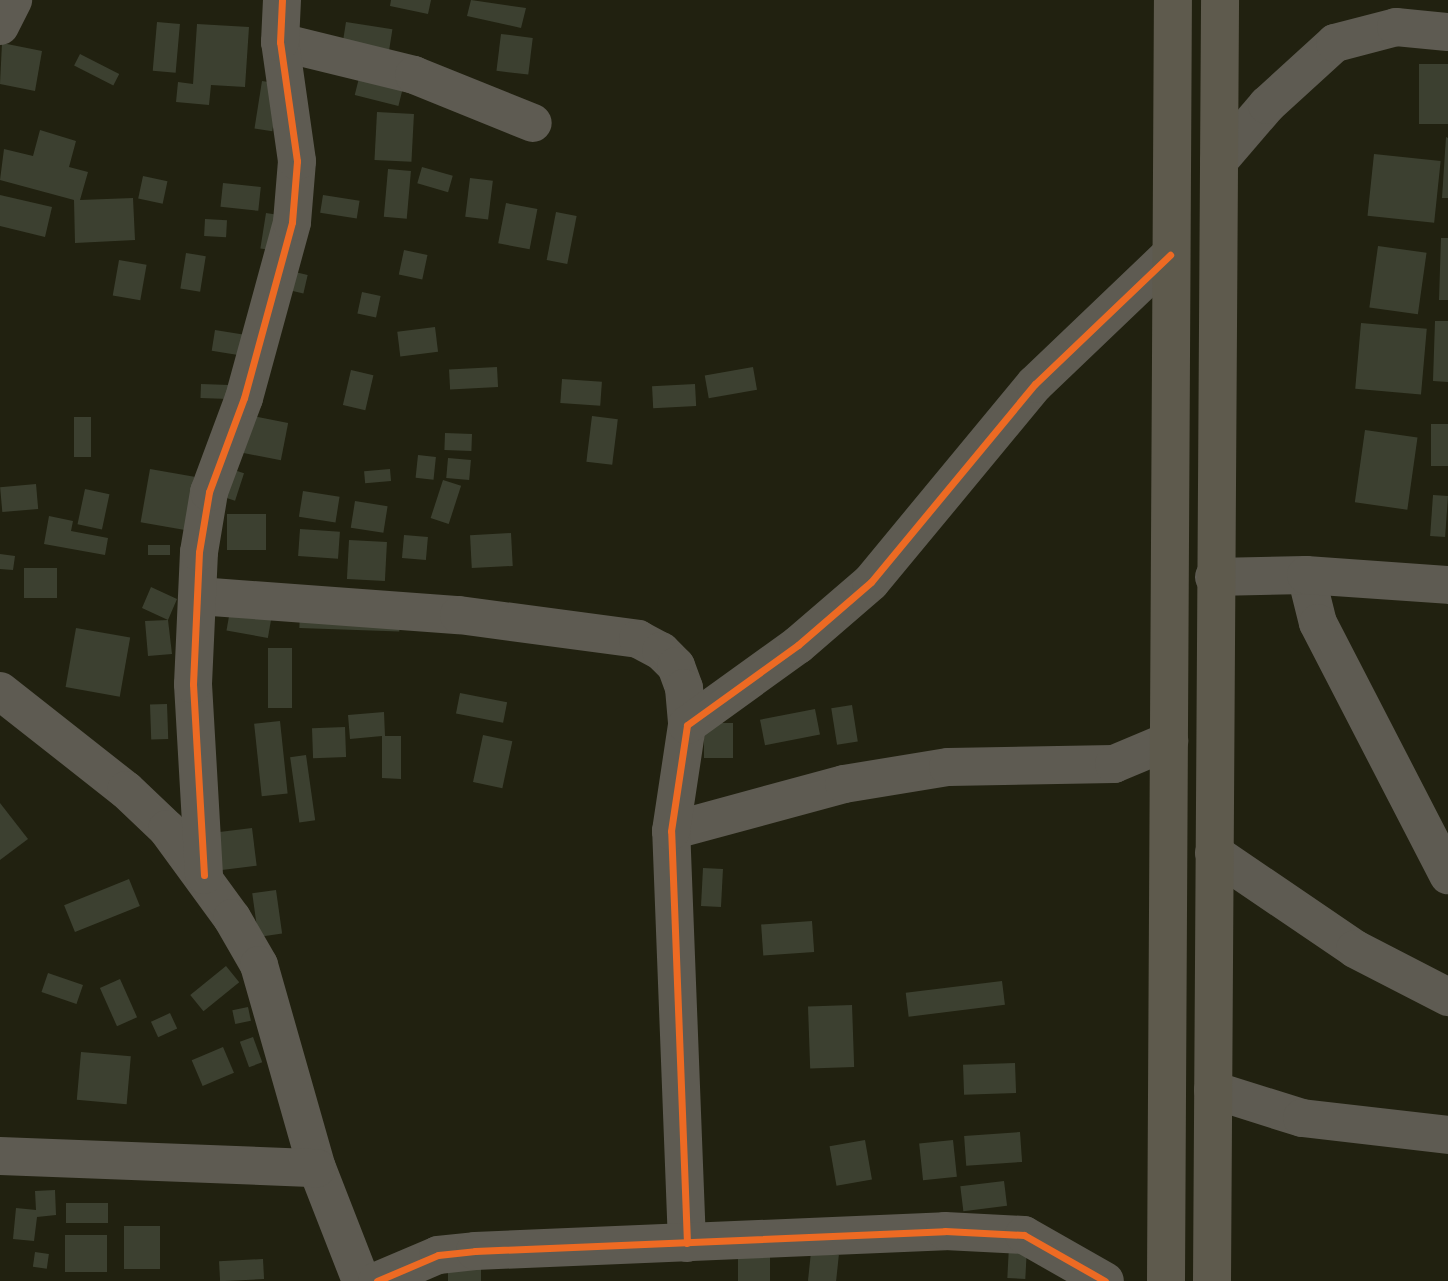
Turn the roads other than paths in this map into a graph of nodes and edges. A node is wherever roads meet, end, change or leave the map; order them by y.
1 (13, 0) edge
2 (282, 0) edge
3 (1173, 0) edge
4 (1220, 0) edge
5 (0, 26) edge
6 (1448, 32) edge
7 (280, 41) junction
8 (533, 123) dead end
9 (1219, 161) junction
10 (1170, 255) junction
11 (1306, 575) junction
12 (1214, 577) junction
13 (1448, 585) edge
14 (198, 596) junction
15 (0, 691) edge
16 (687, 725) junction
17 (1169, 741) junction
18 (671, 831) junction
19 (1214, 853) junction
20 (204, 875) junction
21 (1448, 875) edge
22 (1448, 997) edge
23 (1213, 1090) junction
24 (1448, 1135) edge
25 (0, 1156) edge
26 (317, 1168) junction
27 (687, 1243) junction
28 (361, 1281) edge
29 (377, 1281) edge
30 (1105, 1281) edge
31 (1166, 1281) edge
32 (1212, 1281) edge

1 - 5 street
2 - 7 street
3 - 10 main road
4 - 9 main road
6 - 9 street
7 - 8 street
7 - 14 street
9 - 12 main road
10 - 16 street
10 - 17 main road
11 - 12 street
11 - 13 street
11 - 21 street
12 - 19 main road
14 - 16 street
14 - 20 street
15 - 20 street
16 - 18 street
17 - 18 street
17 - 31 main road
18 - 27 street
19 - 22 street
19 - 23 main road
20 - 26 street
23 - 24 street
23 - 32 main road
25 - 26 street
26 - 28 street
27 - 29 street
27 - 30 street

